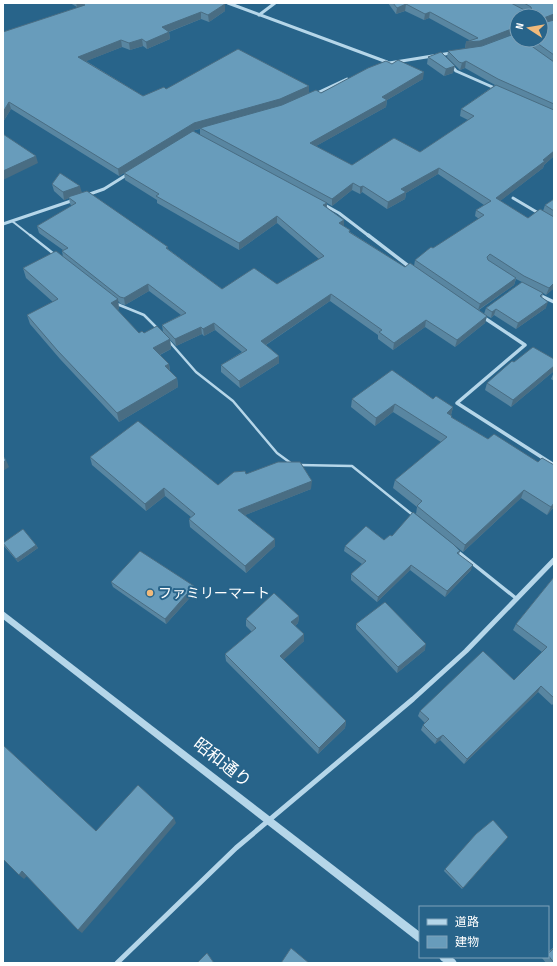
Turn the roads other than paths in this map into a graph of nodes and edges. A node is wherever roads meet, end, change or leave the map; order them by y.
1 (228, 3) edge
2 (275, 3) edge
3 (259, 15) junction
4 (454, 53) edge
5 (440, 55) junction
6 (387, 62) junction
7 (380, 65) edge
8 (351, 77) edge
9 (504, 92) edge
10 (309, 96) edge
11 (130, 174) edge
12 (82, 197) edge
13 (513, 198) dead end
14 (75, 200) edge
15 (318, 202) edge
16 (547, 218) edge
17 (12, 221) junction
18 (3, 224) edge
19 (58, 258) edge
20 (414, 270) edge
21 (534, 292) edge
22 (114, 302) edge
23 (554, 302) edge
24 (485, 310) edge
25 (160, 332) edge
26 (165, 337) edge
27 (554, 465) edge
28 (419, 520) edge
29 (456, 550) edge
30 (554, 560) edge
31 (517, 599) junction
32 (3, 614) edge
33 (270, 820) junction
34 (419, 937) edge
35 (116, 963) edge

1 - 3 street
2 - 3 street
3 - 6 street
4 - 5 street
5 - 6 street
5 - 9 street
6 - 7 street
8 - 10 street
11 - 12 street
13 - 16 street
14 - 17 street
15 - 20 street
17 - 18 street
17 - 19 lane
21 - 23 street
22 - 25 lane
24 - 27 street
26 - 28 lane
29 - 31 lane
30 - 31 street
31 - 33 street
32 - 33 street, 昭和通り
33 - 34 street, 昭和通り
33 - 35 street

